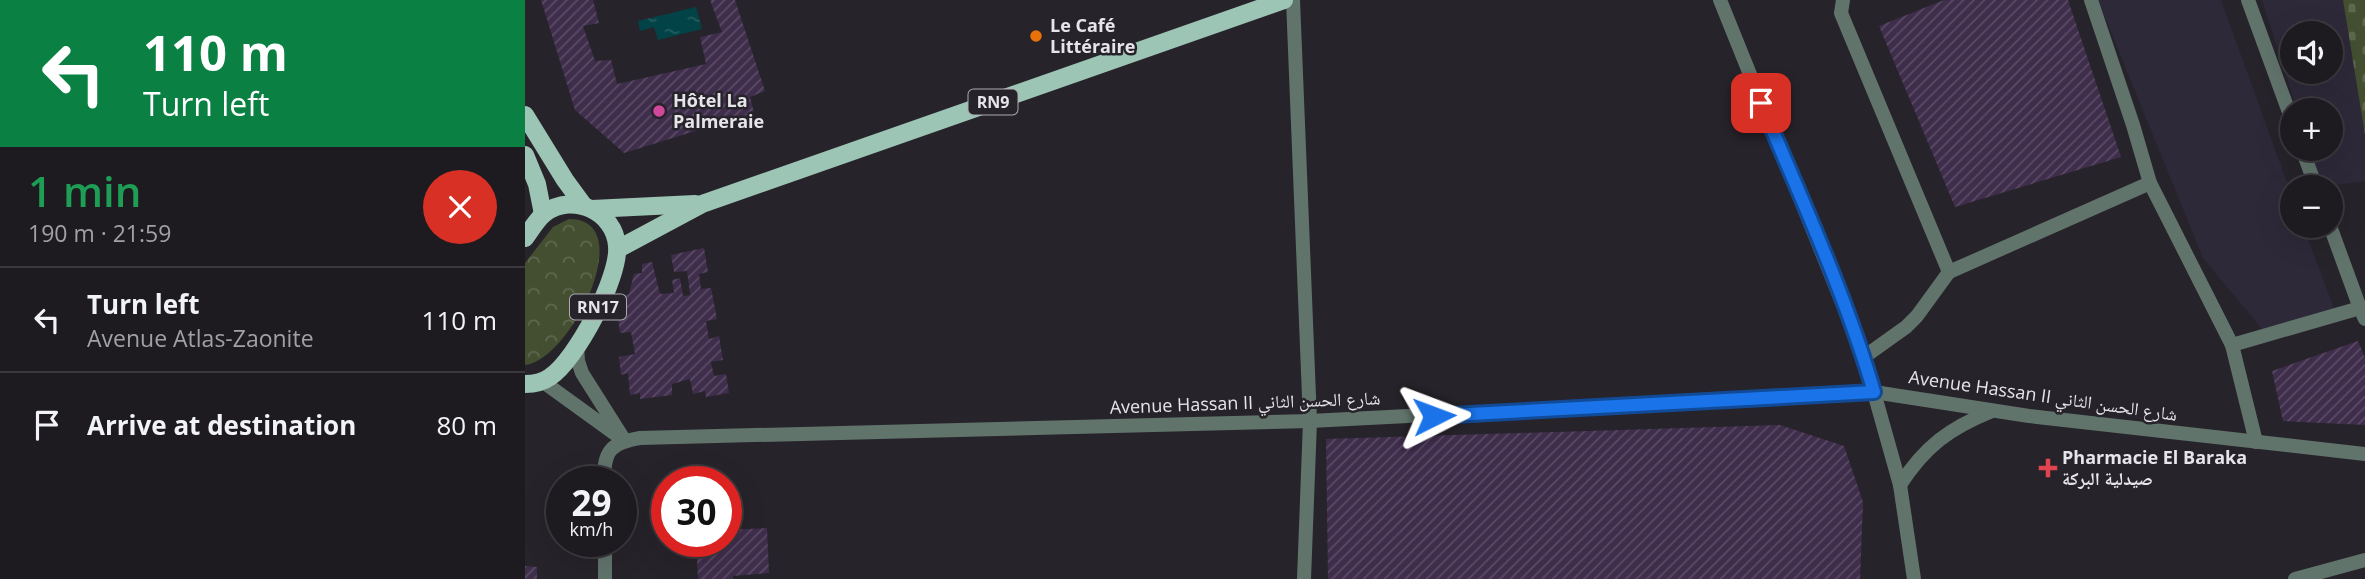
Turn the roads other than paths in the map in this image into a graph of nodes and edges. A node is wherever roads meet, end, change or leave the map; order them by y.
1 (1284, 0) edge
2 (1293, 0) edge
3 (1720, 0) edge
4 (1843, 0) edge
5 (2091, 0) edge
6 (2248, 0) edge
7 (2284, 98) edge
8 (525, 115) edge
9 (525, 155) edge
10 (2150, 183) junction
11 (702, 204) junction
12 (588, 207) junction
13 (544, 214) junction
14 (525, 238) edge
15 (2334, 238) edge
16 (618, 249) junction
17 (1949, 272) junction
18 (2363, 314) edge
19 (2232, 345) junction
20 (577, 346) junction
21 (1864, 357) junction
22 (530, 384) edge
23 (1874, 392) junction
24 (1994, 411) junction
25 (1310, 421) junction
26 (625, 441) junction
27 (2256, 442) junction
28 (2365, 454) edge
29 (604, 466) edge
30 (1901, 485) junction
31 (605, 557) edge
32 (2365, 560) edge
33 (605, 579) edge
34 (1304, 579) edge
35 (1915, 579) edge
36 (2295, 579) edge

1 - 11 main road, RN9
2 - 25 street
3 - 21 street
4 - 17 street
5 - 10 street
6 - 7 street
8 - 12 main road
9 - 13 main road
10 - 17 street
10 - 19 street
11 - 12 main road, RN9
11 - 16 main road, RN9
12 - 13 main road
12 - 16 main road
13 - 14 main road
15 - 18 street
16 - 20 main road, RN17
17 - 21 street
18 - 19 street
19 - 27 street
20 - 22 main road, RN17
20 - 26 street
21 - 23 street
22 - 26 street
23 - 24 street, Avenue Hassan II شارع الحسن الثاني
23 - 25 street, Avenue Hassan II شارع الحسن الثاني
23 - 30 street
24 - 27 street, Avenue Hassan II شارع الحسن الثاني
24 - 30 street
25 - 26 street, Avenue Hassan II شارع الحسن الثاني
25 - 34 street
26 - 29 street
27 - 28 street, Avenue Hassan II شارع الحسن الثاني
30 - 35 street
31 - 33 street
32 - 36 street

